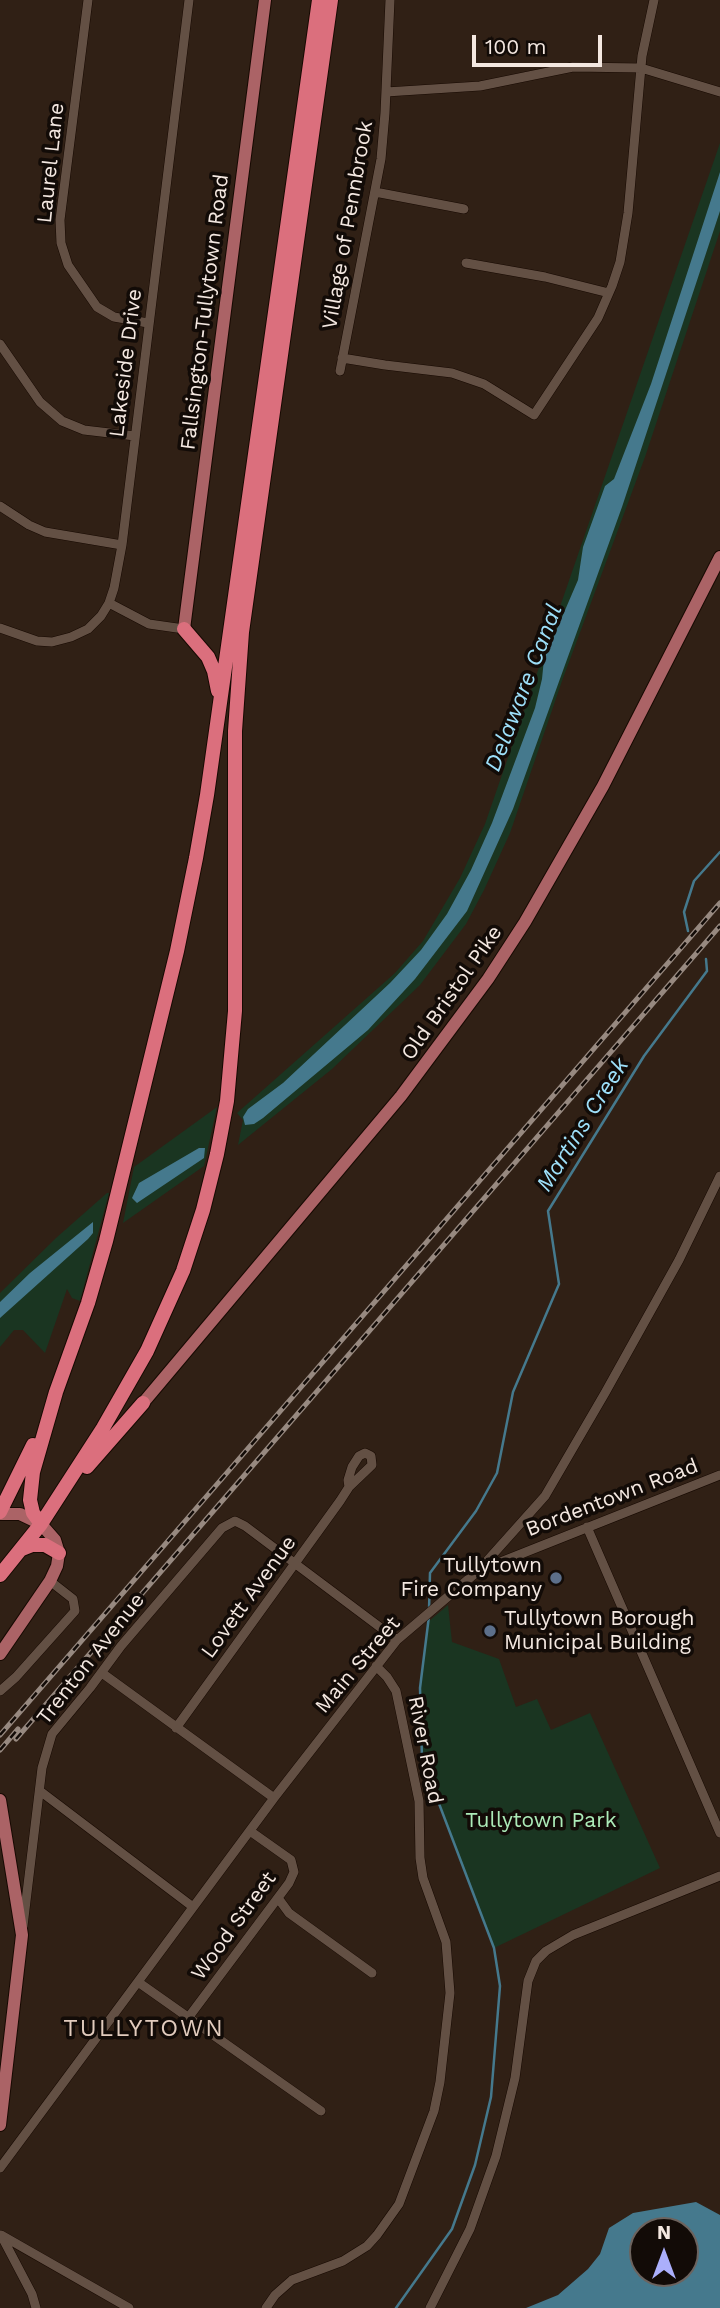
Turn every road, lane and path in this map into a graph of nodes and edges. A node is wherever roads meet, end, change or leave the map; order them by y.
1 (88, 0) edge
2 (189, 0) edge
3 (265, 0) edge
4 (319, 0) edge
5 (331, 0) edge
6 (390, 0) edge
7 (654, 0) edge
8 (641, 68) junction
9 (386, 92) junction
10 (720, 92) edge
11 (375, 192) junction
12 (464, 209) dead end
13 (466, 263) dead end
14 (609, 293) junction
15 (148, 323) junction
16 (0, 344) edge
17 (342, 358) junction
18 (340, 371) dead end
19 (135, 436) junction
20 (0, 506) edge
21 (121, 545) junction
22 (720, 557) edge
23 (109, 603) junction
24 (0, 628) edge
25 (184, 629) junction
26 (219, 708) junction
27 (720, 1176) edge
28 (56, 1392) junction
29 (143, 1403) joint
30 (720, 1475) edge
31 (349, 1487) dead end
32 (54, 1505) junction
33 (0, 1513) edge
34 (41, 1524) junction
35 (587, 1527) junction
36 (18, 1552) junction
37 (59, 1553) junction
38 (295, 1563) junction
39 (478, 1571) junction
40 (0, 1575) edge
41 (50, 1581) junction
42 (397, 1640) junction
43 (0, 1654) edge
44 (376, 1666) junction
45 (102, 1673) junction
46 (0, 1691) edge
47 (176, 1728) junction
48 (40, 1791) junction
49 (274, 1798) junction
50 (0, 1800) edge
51 (250, 1831) junction
52 (720, 1833) edge
53 (720, 1876) edge
54 (278, 1898) junction
55 (194, 1907) junction
56 (22, 1935) junction
57 (372, 1973) dead end
58 (138, 1982) junction
59 (188, 2018) junction
60 (321, 2111) dead end
61 (0, 2125) edge
62 (0, 2168) edge
63 (1, 2234) edge
64 (36, 2308) edge
65 (129, 2308) edge
66 (265, 2308) edge
67 (430, 2308) edge

1 - 15 street, Laurel Lane
2 - 15 street, Lakeside Drive
3 - 25 main road, Fallsington-Tullytown Road
4 - 26 highway
5 - 32 highway
6 - 9 street, Village of Pennbrook
7 - 8 street, Village of Pennbrook
8 - 9 street
8 - 10 street
8 - 14 street, Village of Pennbrook
9 - 11 street, Village of Pennbrook
11 - 12 street
11 - 17 street, Village of Pennbrook
13 - 14 street
14 - 17 street, Village of Pennbrook
15 - 19 street, Lakeside Drive
16 - 19 street
17 - 18 street
19 - 21 street, Lakeside Drive
20 - 21 street
21 - 23 street, Lakeside Drive
22 - 29 main road, Old Bristol Pike
23 - 24 street, Lakeside Drive
23 - 25 street
25 - 26 highway
26 - 28 highway
27 - 39 street, Main Street
28 - 33 highway
28 - 34 highway
29 - 32 highway
30 - 35 street, Bordentown Road
31 - 38 street, Lovett Avenue
32 - 34 highway
33 - 34 main road
34 - 36 highway
34 - 37 main road
35 - 39 street, Bordentown Road
35 - 52 street
36 - 37 highway
36 - 40 highway
37 - 41 main road
38 - 42 street
38 - 45 street, Trenton Avenue
38 - 47 street, Lovett Avenue
39 - 42 street, Main Street
41 - 43 main road
41 - 46 street
42 - 44 street, Main Street
44 - 49 street, Main Street
44 - 66 street, River Road
45 - 47 street
45 - 48 street, Trenton Avenue
47 - 49 street
48 - 55 street
48 - 56 street, Trenton Avenue
49 - 51 street, Main Street
50 - 56 main road
51 - 54 street, Wood Street
51 - 55 street, Main Street
53 - 67 street
54 - 57 street
54 - 59 street, Wood Street
55 - 58 street, Main Street
56 - 61 main road
58 - 59 street
58 - 62 street, Main Street
59 - 60 street
63 - 64 street
63 - 65 street

